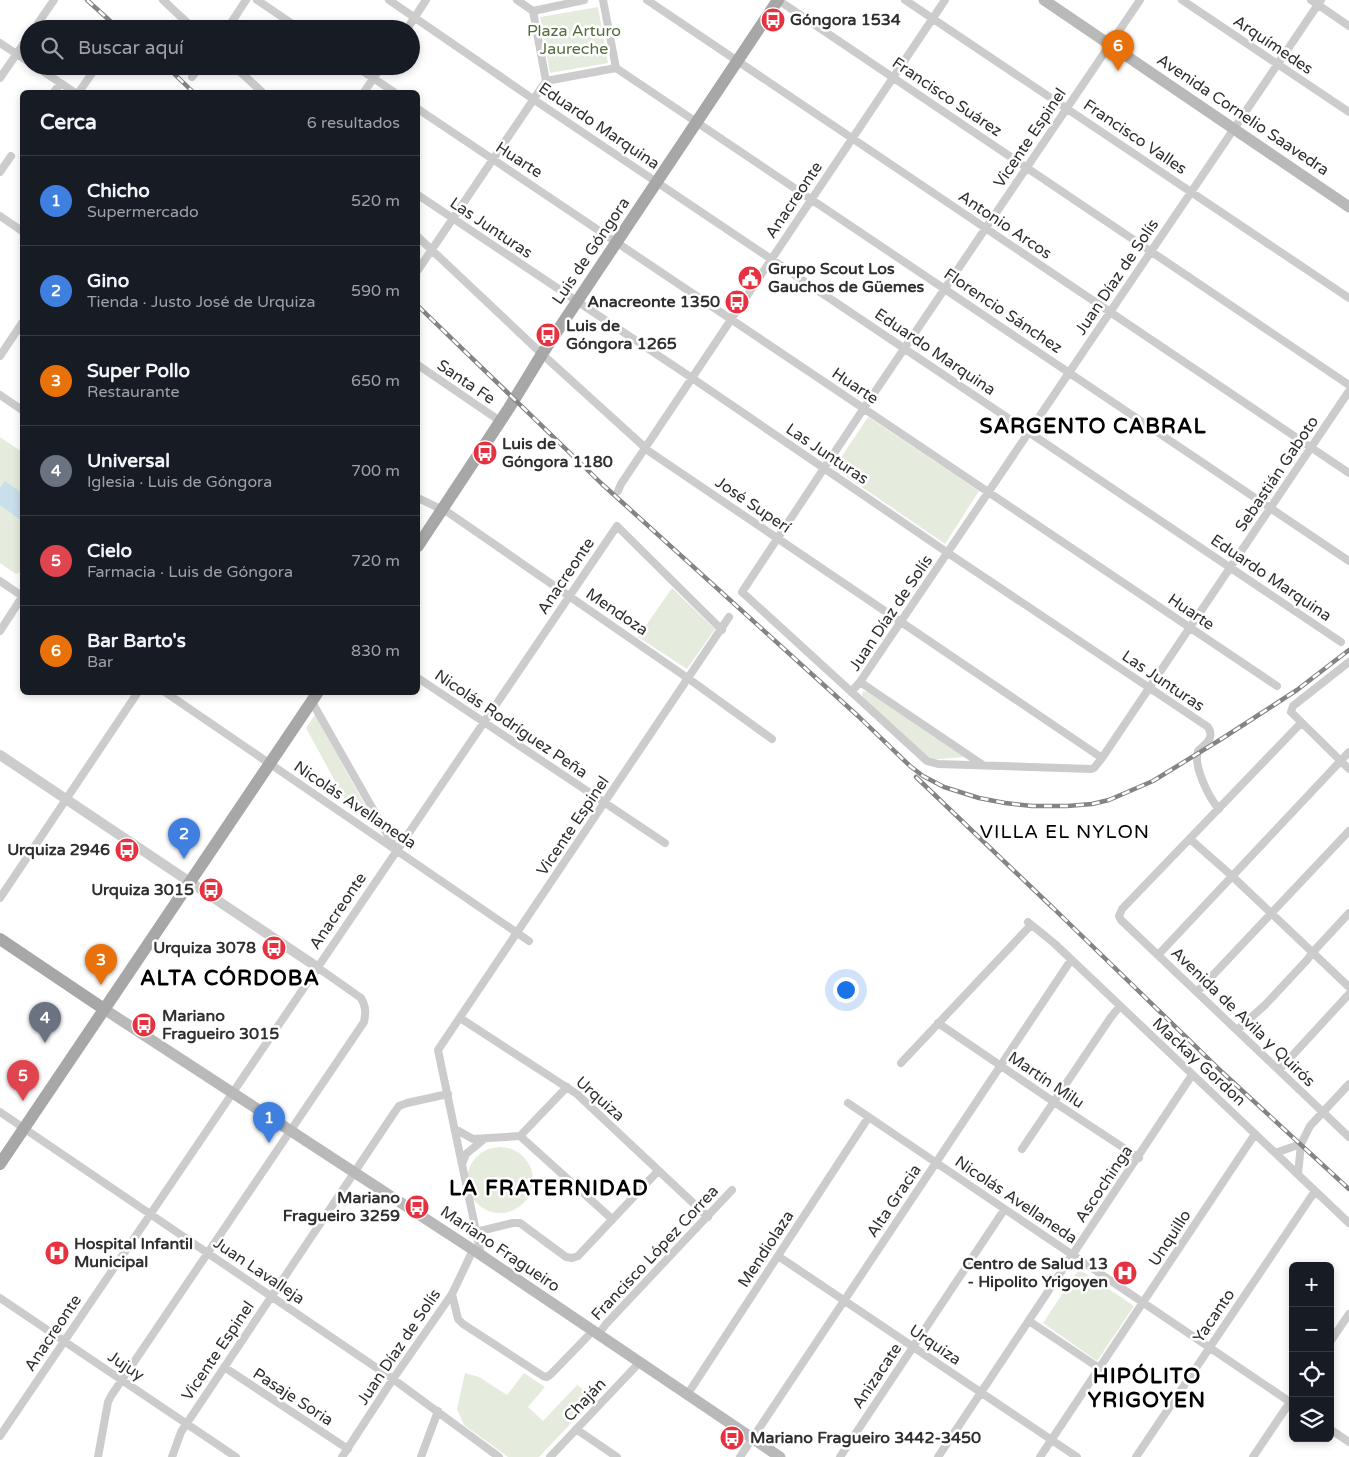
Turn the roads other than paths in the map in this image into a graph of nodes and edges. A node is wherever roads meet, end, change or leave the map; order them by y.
1 (54, 0) edge
2 (163, 0) edge
3 (246, 0) edge
4 (257, 0) edge
5 (389, 0) edge
6 (426, 0) edge
7 (517, 0) edge
8 (584, 0) edge
9 (603, 0) edge
10 (647, 0) edge
11 (778, 0) edge
12 (905, 0) edge
13 (945, 0) edge
14 (1044, 0) edge
15 (1140, 0) edge
16 (1182, 0) edge
17 (1316, 2) edge
18 (533, 11) junction
19 (415, 17) junction
20 (932, 18) junction
21 (40, 20) edge
22 (184, 20) edge
23 (233, 20) edge
24 (287, 20) edge
25 (413, 20) edge
26 (419, 20) edge
27 (420, 20) edge
28 (1349, 26) edge
29 (0, 43) edge
30 (1110, 44) junction
31 (20, 48) edge
32 (16, 54) junction
33 (20, 56) edge
34 (738, 62) junction
35 (1278, 64) junction
36 (616, 68) junction
37 (47, 75) edge
38 (91, 75) edge
39 (244, 75) edge
40 (368, 75) edge
41 (375, 75) edge
42 (0, 78) edge
43 (373, 78) junction
44 (893, 78) junction
45 (546, 81) junction
46 (60, 84) junction
47 (56, 90) edge
48 (70, 90) edge
49 (80, 90) edge
50 (260, 90) edge
51 (365, 90) edge
52 (391, 90) edge
53 (533, 99) junction
54 (1067, 107) junction
55 (420, 110) edge
56 (1349, 112) edge
57 (697, 121) junction
58 (1234, 128) junction
59 (852, 138) junction
60 (11, 156) dead end
61 (493, 160) junction
62 (1027, 167) junction
63 (0, 172) edge
64 (657, 181) junction
65 (1191, 192) junction
66 (420, 196) edge
67 (812, 198) junction
68 (1349, 207) edge
69 (0, 216) edge
70 (453, 220) junction
71 (985, 229) junction
72 (20, 230) edge
73 (420, 239) edge
74 (617, 242) junction
75 (432, 250) junction
76 (1150, 252) junction
77 (771, 260) junction
78 (420, 267) edge
79 (946, 288) junction
80 (1349, 298) edge
81 (577, 302) junction
82 (1110, 311) junction
83 (732, 319) junction
84 (20, 327) edge
85 (905, 348) junction
86 (542, 354) junction
87 (0, 356) edge
88 (420, 366) edge
89 (1070, 372) junction
90 (692, 378) junction
91 (1349, 386) edge
92 (1349, 391) edge
93 (0, 395) edge
94 (864, 408) junction
95 (20, 409) edge
96 (500, 422) junction
97 (1029, 432) junction
98 (1311, 447) junction
99 (645, 448) junction
100 (824, 469) junction
101 (1349, 472) edge
102 (618, 492) dead end
103 (988, 493) junction
104 (420, 499) edge
105 (1271, 507) junction
106 (442, 510) junction
107 (778, 538) junction
108 (420, 543) edge
109 (948, 553) junction
110 (1349, 561) edge
111 (1231, 567) junction
112 (0, 581) edge
113 (20, 596) edge
114 (569, 596) junction
115 (20, 600) edge
116 (730, 617) dead end
117 (901, 621) junction
118 (1190, 629) junction
119 (0, 630) edge
120 (722, 630) junction
121 (1341, 642) dead end
122 (1349, 662) edge
123 (420, 679) edge
124 (689, 679) junction
125 (860, 682) junction
126 (1277, 686) dead end
127 (1149, 688) junction
128 (851, 692) junction
129 (136, 695) edge
130 (169, 695) edge
131 (315, 697) edge
132 (483, 722) junction
133 (1301, 723) junction
134 (772, 739) dead end
135 (1349, 752) edge
136 (0, 755) edge
137 (1102, 758) junction
138 (1340, 761) junction
139 (270, 764) junction
140 (984, 765) junction
141 (1349, 769) edge
142 (66, 799) junction
143 (605, 803) junction
144 (1219, 809) junction
145 (1349, 831) edge
146 (1190, 839) junction
147 (664, 844) dead end
148 (396, 850) junction
149 (1232, 876) junction
150 (190, 882) junction
151 (0, 898) edge
152 (1349, 913) edge
153 (1271, 914) junction
154 (517, 933) junction
155 (0, 939) edge
156 (529, 941) dead end
157 (1312, 952) junction
158 (1158, 955) junction
159 (1071, 960) junction
160 (317, 967) junction
161 (1349, 987) edge
162 (1197, 992) junction
163 (1349, 994) edge
164 (1120, 1006) junction
165 (104, 1009) junction
166 (460, 1018) junction
167 (938, 1023) junction
168 (1237, 1030) junction
169 (901, 1063) dead end
170 (1001, 1066) junction
171 (1279, 1070) junction
172 (1192, 1075) junction
173 (1349, 1084) edge
174 (567, 1087) junction
175 (232, 1093) junction
176 (448, 1094) junction
177 (1054, 1102) junction
178 (848, 1104) dead end
179 (0, 1112) edge
180 (1324, 1112) junction
181 (868, 1118) junction
182 (24, 1128) junction
183 (455, 1129) junction
184 (290, 1130) junction
185 (1255, 1134) junction
186 (520, 1136) junction
187 (1349, 1137) edge
188 (483, 1140) junction
189 (1301, 1144) junction
190 (1022, 1149) dead end
191 (1275, 1153) junction
192 (1139, 1158) junction
193 (936, 1163) junction
194 (0, 1164) edge
195 (462, 1164) junction
196 (658, 1171) junction
197 (355, 1173) junction
198 (1298, 1174) junction
199 (732, 1190) dead end
200 (1315, 1191) junction
201 (1004, 1210) junction
202 (150, 1214) junction
203 (708, 1216) junction
204 (612, 1219) junction
205 (1349, 1223) edge
206 (476, 1232) junction
207 (207, 1253) junction
208 (477, 1253) junction
209 (1073, 1255) junction
210 (778, 1256) junction
211 (452, 1294) junction
212 (272, 1297) junction
213 (0, 1298) edge
214 (844, 1301) junction
215 (1143, 1304) junction
216 (1349, 1314) edge
217 (1029, 1322) junction
218 (593, 1335) junction
219 (1334, 1336) edge
220 (64, 1341) junction
221 (913, 1347) junction
222 (1210, 1348) junction
223 (640, 1362) junction
224 (224, 1367) junction
225 (1099, 1368) junction
226 (393, 1379) junction
227 (121, 1380) junction
228 (981, 1393) junction
229 (687, 1394) junction
230 (1289, 1399) edge
231 (1289, 1405) edge
232 (438, 1411) junction
233 (186, 1424) junction
234 (576, 1429) junction
235 (1334, 1432) edge
236 (0, 1436) edge
237 (752, 1439) junction
238 (1051, 1440) junction
239 (1349, 1442) edge
240 (348, 1449) junction
241 (98, 1457) edge
242 (172, 1457) edge
243 (236, 1457) edge
244 (342, 1457) edge
245 (420, 1457) edge
246 (499, 1457) edge
247 (550, 1457) edge
248 (617, 1457) edge
249 (740, 1457) edge
250 (780, 1457) edge
251 (840, 1457) edge
252 (938, 1457) edge
253 (1040, 1457) edge
254 (1077, 1457) edge
255 (1136, 1457) edge
256 (1253, 1457) edge

1 - 21 street
2 - 22 street
3 - 23 street
4 - 24 street
5 - 19 street, Eduardo Marquina
6 - 19 street
7 - 18 street
8 - 18 street
9 - 36 street
10 - 34 street, Antonio Arcos
11 - 34 main road, Luis de Góngora
11 - 44 street, Francisco Suárez
12 - 20 street, Francisco Valles
13 - 20 street, Anacreonte
14 - 30 main road, Avenida Cornelio Saavedra
15 - 30 street, Vicente Espinel
16 - 35 street, Arquímedes
17 - 28 street
17 - 35 street, Juan Díaz de Solís
18 - 45 street
19 - 25 street
19 - 26 street, Eduardo Marquina
20 - 44 street, Anacreonte
20 - 54 street, Francisco Valles
27 - 53 street, Eduardo Marquina
29 - 32 street
30 - 54 street, Vicente Espinel
30 - 58 main road, Avenida Cornelio Saavedra
31 - 32 street
32 - 33 street
32 - 42 street
34 - 57 main road, Luis de Góngora
34 - 59 street, Antonio Arcos
35 - 56 street, Arquímedes
35 - 58 street, Juan Díaz de Solís
36 - 45 street
36 - 57 street, Florencio Sánchez
37 - 46 street
38 - 49 street
39 - 50 street
40 - 43 street
41 - 43 street
43 - 51 street
43 - 52 street
44 - 59 street, Anacreonte
44 - 62 street, Francisco Suárez
45 - 53 street
46 - 47 street
46 - 48 street
53 - 61 street
53 - 64 street, Eduardo Marquina
54 - 62 street, Vicente Espinel
54 - 65 street, Francisco Valles
55 - 61 street, Huarte
57 - 64 main road, Luis de Góngora
57 - 67 street, Florencio Sánchez
58 - 65 street, Juan Díaz de Solís
58 - 68 main road, Avenida Cornelio Saavedra
59 - 67 street, Anacreonte
59 - 71 street, Antonio Arcos
60 - 63 street
61 - 70 street
61 - 74 street, Huarte
62 - 71 street, Vicente Espinel
62 - 76 street, Francisco Suárez
64 - 74 main road, Luis de Góngora
64 - 77 street, Eduardo Marquina
65 - 76 street, Juan Díaz de Solís
65 - 80 street, Francisco Valles
66 - 70 street, Las Junturas
67 - 77 street, Anacreonte
67 - 79 street, Florencio Sánchez
69 - 72 street
70 - 75 street
70 - 81 street, Las Junturas
71 - 79 street, Vicente Espinel
71 - 82 street, Antonio Arcos
73 - 75 street, José Superí
74 - 81 main road, Luis de Góngora
74 - 83 street, Huarte
75 - 78 street
75 - 86 street, José Superí
76 - 82 street, Juan Díaz de Solís
76 - 91 street, Francisco Suárez
77 - 83 street, Anacreonte
77 - 85 street, Eduardo Marquina
79 - 85 street, Vicente Espinel
79 - 89 street, Florencio Sánchez
81 - 86 main road, Luis de Góngora
81 - 90 street, Las Junturas
82 - 89 street, Juan Díaz de Solís
82 - 98 street, Antonio Arcos
83 - 90 street, Anacreonte
83 - 94 street, Huarte
84 - 87 street
85 - 94 street, Vicente Espinel
85 - 97 street, Eduardo Marquina
86 - 96 main road, Luis de Góngora
86 - 99 street, José Superí
88 - 96 street, Santa Fe
89 - 97 street, Juan Díaz de Solís
89 - 105 street, Florencio Sánchez
90 - 99 street, Anacreonte
90 - 100 street, Las Junturas
92 - 98 street, Sebastián Gaboto
93 - 95 street
94 - 100 street, Vicente Espinel
94 - 103 street, Huarte
96 - 106 main road, Luis de Góngora
97 - 103 street, Juan Díaz de Solís
97 - 111 street, Eduardo Marquina
98 - 101 street, Antonio Arcos
98 - 105 street, Sebastián Gaboto
99 - 102 street, Anacreonte
99 - 107 street, José Superí
100 - 107 street, Vicente Espinel
100 - 109 street, Las Junturas
103 - 109 street, Juan Díaz de Solís
103 - 118 street, Huarte
104 - 106 street, Mendoza
105 - 110 street, Florencio Sánchez
105 - 111 street, Sebastián Gaboto
106 - 108 main road, Luis de Góngora
106 - 114 street, Mendoza
107 - 117 street, José Superí
107 - 128 street, Vicente Espinel
109 - 117 street, Juan Díaz de Solís
109 - 127 street, Las Junturas
111 - 118 street, Sebastián Gaboto
111 - 121 street, Eduardo Marquina
112 - 113 street
114 - 120 street, Anacreonte
114 - 124 street, Mendoza
114 - 132 street, Anacreonte
115 - 119 street
116 - 120 street, Vicente Espinel
117 - 125 street, Juan Díaz de Solís
117 - 137 street, José Superí
118 - 126 street, Huarte
118 - 127 street, Sebastián Gaboto
120 - 124 street, Vicente Espinel
122 - 133 street
123 - 132 street, Nicolás Rodríguez Peña
124 - 134 street, Mendoza
124 - 143 street, Vicente Espinel
125 - 128 street, Juan Díaz de Solís
125 - 140 street
127 - 137 street, Sebastián Gaboto
127 - 144 street, Las Junturas
128 - 140 street
129 - 142 street
130 - 139 street, Nicolás Avellaneda
131 - 139 main road
131 - 148 street
132 - 143 street, Nicolás Rodríguez Peña
132 - 148 street, Anacreonte
133 - 138 street
133 - 144 street
135 - 138 street
136 - 142 street
137 - 140 street, Sebastián Gaboto
138 - 141 street
138 - 149 street
139 - 148 street, Nicolás Avellaneda
139 - 150 main road
142 - 150 street
142 - 151 street
143 - 147 street, Nicolás Rodríguez Peña
143 - 154 street, Vicente Espinel
144 - 146 street
145 - 153 street
146 - 149 street
146 - 158 street, Avenida de Avila y Quirós
148 - 154 street, Nicolás Avellaneda
148 - 160 street, Anacreonte
149 - 153 street
149 - 158 street
150 - 160 street
150 - 165 main road
152 - 157 street
153 - 157 street
153 - 162 street
154 - 156 street, Nicolás Avellaneda
154 - 166 street, Vicente Espinel
155 - 165 main road, Mariano Fragueiro
157 - 161 street
157 - 168 street
158 - 162 street, Avenida de Avila y Quirós
159 - 164 street, Mackay Gordon
159 - 167 street, Mackay Gordon
159 - 170 street, Alta Gracia
160 - 175 street, Anacreonte
160 - 184 street
162 - 168 street, Avenida de Avila y Quirós
163 - 171 street
164 - 172 street, Mackay Gordon
164 - 177 street
165 - 175 main road, Mariano Fragueiro
165 - 182 main road
166 - 174 street, Urquiza
166 - 176 street, Vicente Espinel
167 - 169 street
167 - 170 street, Martín Milu
168 - 171 street, Avenida de Avila y Quirós
170 - 177 street, Martín Milu
170 - 193 street, Alta Gracia
171 - 180 street, Avenida de Avila y Quirós
172 - 185 street, Mackay Gordon
172 - 192 street, Ascochinga
173 - 180 street
174 - 186 street
174 - 196 street, Urquiza
175 - 184 main road, Mariano Fragueiro
175 - 202 street, Anacreonte
176 - 183 street
176 - 197 street, Vicente Espinel
177 - 190 street
177 - 192 street, Martín Milu
178 - 181 street, Nicolás Avellaneda
179 - 182 street, Juan Lavalleja
180 - 187 street, Avenida de Avila y Quirós
180 - 189 street
181 - 193 street, Nicolás Avellaneda
181 - 210 street, Mendiolaza
182 - 194 main road
182 - 202 street, Juan Lavalleja
183 - 188 street
183 - 195 street
184 - 197 main road, Mariano Fragueiro
184 - 207 street
185 - 191 street, Mackay Gordon
185 - 215 street, Unquillo
186 - 188 street
186 - 204 street
188 - 195 street
189 - 191 street
189 - 198 street
191 - 198 street, Mackay Gordon
192 - 209 street, Ascochinga
193 - 201 street, Nicolás Avellaneda
193 - 214 street, Alta Gracia
195 - 206 street
196 - 203 street, Urquiza
196 - 204 street
197 - 208 main road, Mariano Fragueiro
197 - 212 street, Vicente Espinel
198 - 200 street, Mackay Gordon
199 - 203 street, Francisco López Correa
200 - 205 street, Mackay Gordon
200 - 222 street, Yacanto
201 - 209 street, Nicolás Avellaneda
201 - 221 street, Anizacate
202 - 207 street, Juan Lavalleja
202 - 220 street, Anacreonte
203 - 218 street, Francisco López Correa
204 - 206 street
206 - 208 street
207 - 212 street, Juan Lavalleja
207 - 227 street
208 - 211 street, Juan Díaz de Solís
208 - 218 main road, Mariano Fragueiro
209 - 215 street, Nicolás Avellaneda
209 - 217 street, Ascochinga
210 - 214 street, Urquiza
210 - 229 street, Mendiolaza
211 - 218 street, Francisco López Correa
211 - 226 street, Juan Díaz de Solís
212 - 224 street, Vicente Espinel
212 - 226 street, Juan Lavalleja
213 - 220 street, Jujuy
214 - 221 street, Urquiza
214 - 237 street, Alta Gracia
215 - 222 street, Nicolás Avellaneda
215 - 225 street, Unquillo
216 - 219 street
217 - 225 street
217 - 228 street, Ascochinga
218 - 223 main road, Mariano Fragueiro
220 - 227 street, Jujuy
220 - 236 street, Anacreonte
221 - 228 street, Urquiza
221 - 251 street, Anizacate
222 - 230 street, Nicolás Avellaneda
222 - 255 street, Yacanto
223 - 229 main road, Mariano Fragueiro
223 - 234 street, Chaján
224 - 233 street, Vicente Espinel
224 - 240 street, Pasaje Soria
225 - 238 street, Unquillo
226 - 232 street, Juan Lavalleja
226 - 240 street, Juan Díaz de Solís
227 - 233 street, Jujuy
227 - 241 street
228 - 238 street, Urquiza
228 - 252 street, Ascochinga
229 - 237 main road, Mariano Fragueiro
231 - 256 street
232 - 245 street
232 - 246 street, Juan Lavalleja
233 - 242 street, Vicente Espinel
233 - 243 street, Jujuy
234 - 247 street, Chaján
234 - 248 street
235 - 239 street
237 - 249 street, Alta Gracia
237 - 250 main road, Mariano Fragueiro
238 - 253 street, Unquillo
238 - 254 street, Urquiza
240 - 244 street, Juan Díaz de Solís

